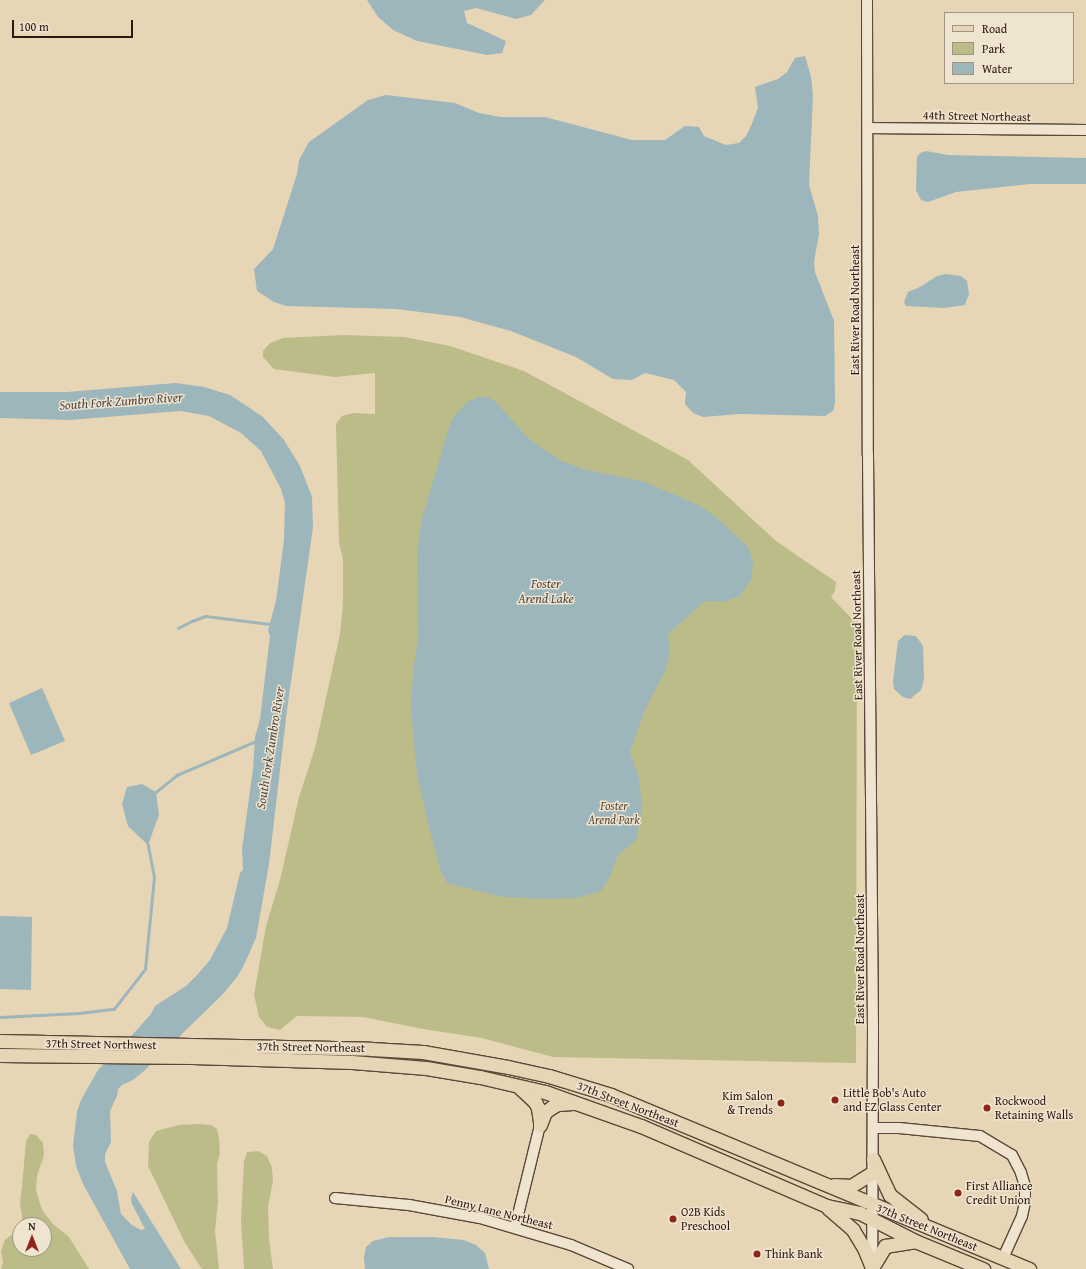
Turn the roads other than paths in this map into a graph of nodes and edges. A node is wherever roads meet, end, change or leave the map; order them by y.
1 (867, 0) edge
2 (869, 128) junction
3 (1086, 130) edge
4 (0, 1041) edge
5 (201, 1045) joint
6 (0, 1056) edge
7 (192, 1057) joint
8 (517, 1086) junction
9 (602, 1111) junction
10 (540, 1125) junction
11 (873, 1128) junction
12 (873, 1159) junction
13 (872, 1173) junction
14 (820, 1183) junction
15 (335, 1198) dead end
16 (872, 1204) junction
17 (827, 1206) junction
18 (872, 1220) junction
19 (928, 1226) junction
20 (515, 1227) junction
21 (915, 1241) junction
22 (1003, 1258) junction
23 (628, 1269) edge
24 (872, 1269) edge
25 (981, 1269) edge
26 (1029, 1269) edge

1 - 2 street, East River Road Northeast
2 - 3 street, 44th Street Northeast
2 - 11 street, East River Road Northeast
4 - 5 main road, 37th Street Northwest
5 - 14 main road, 37th Street Northeast
6 - 7 main road, 37th Street Northwest
7 - 8 main road, 37th Street Northeast
8 - 9 main road, 37th Street Northeast
8 - 10 main road
9 - 10 main road
9 - 17 main road, 37th Street Northeast
10 - 20 street
11 - 12 street, East River Road Northeast
11 - 22 street
12 - 13 street, East River Road Northeast
12 - 19 main road
13 - 14 main road
13 - 16 street, East River Road Northeast
14 - 16 main road, 37th Street Northeast
15 - 20 street, Penny Lane Northeast
16 - 18 street, East River Road Northeast
16 - 19 main road, 37th Street Northeast
17 - 18 main road, 37th Street Northeast
17 - 24 main road
18 - 21 main road, 37th Street Northeast
18 - 24 street, East River Road Northeast
19 - 22 main road, 37th Street Northeast
20 - 23 street, Penny Lane Northeast
21 - 24 main road
21 - 25 main road, 37th Street Northeast
22 - 26 main road, 37th Street Northeast

